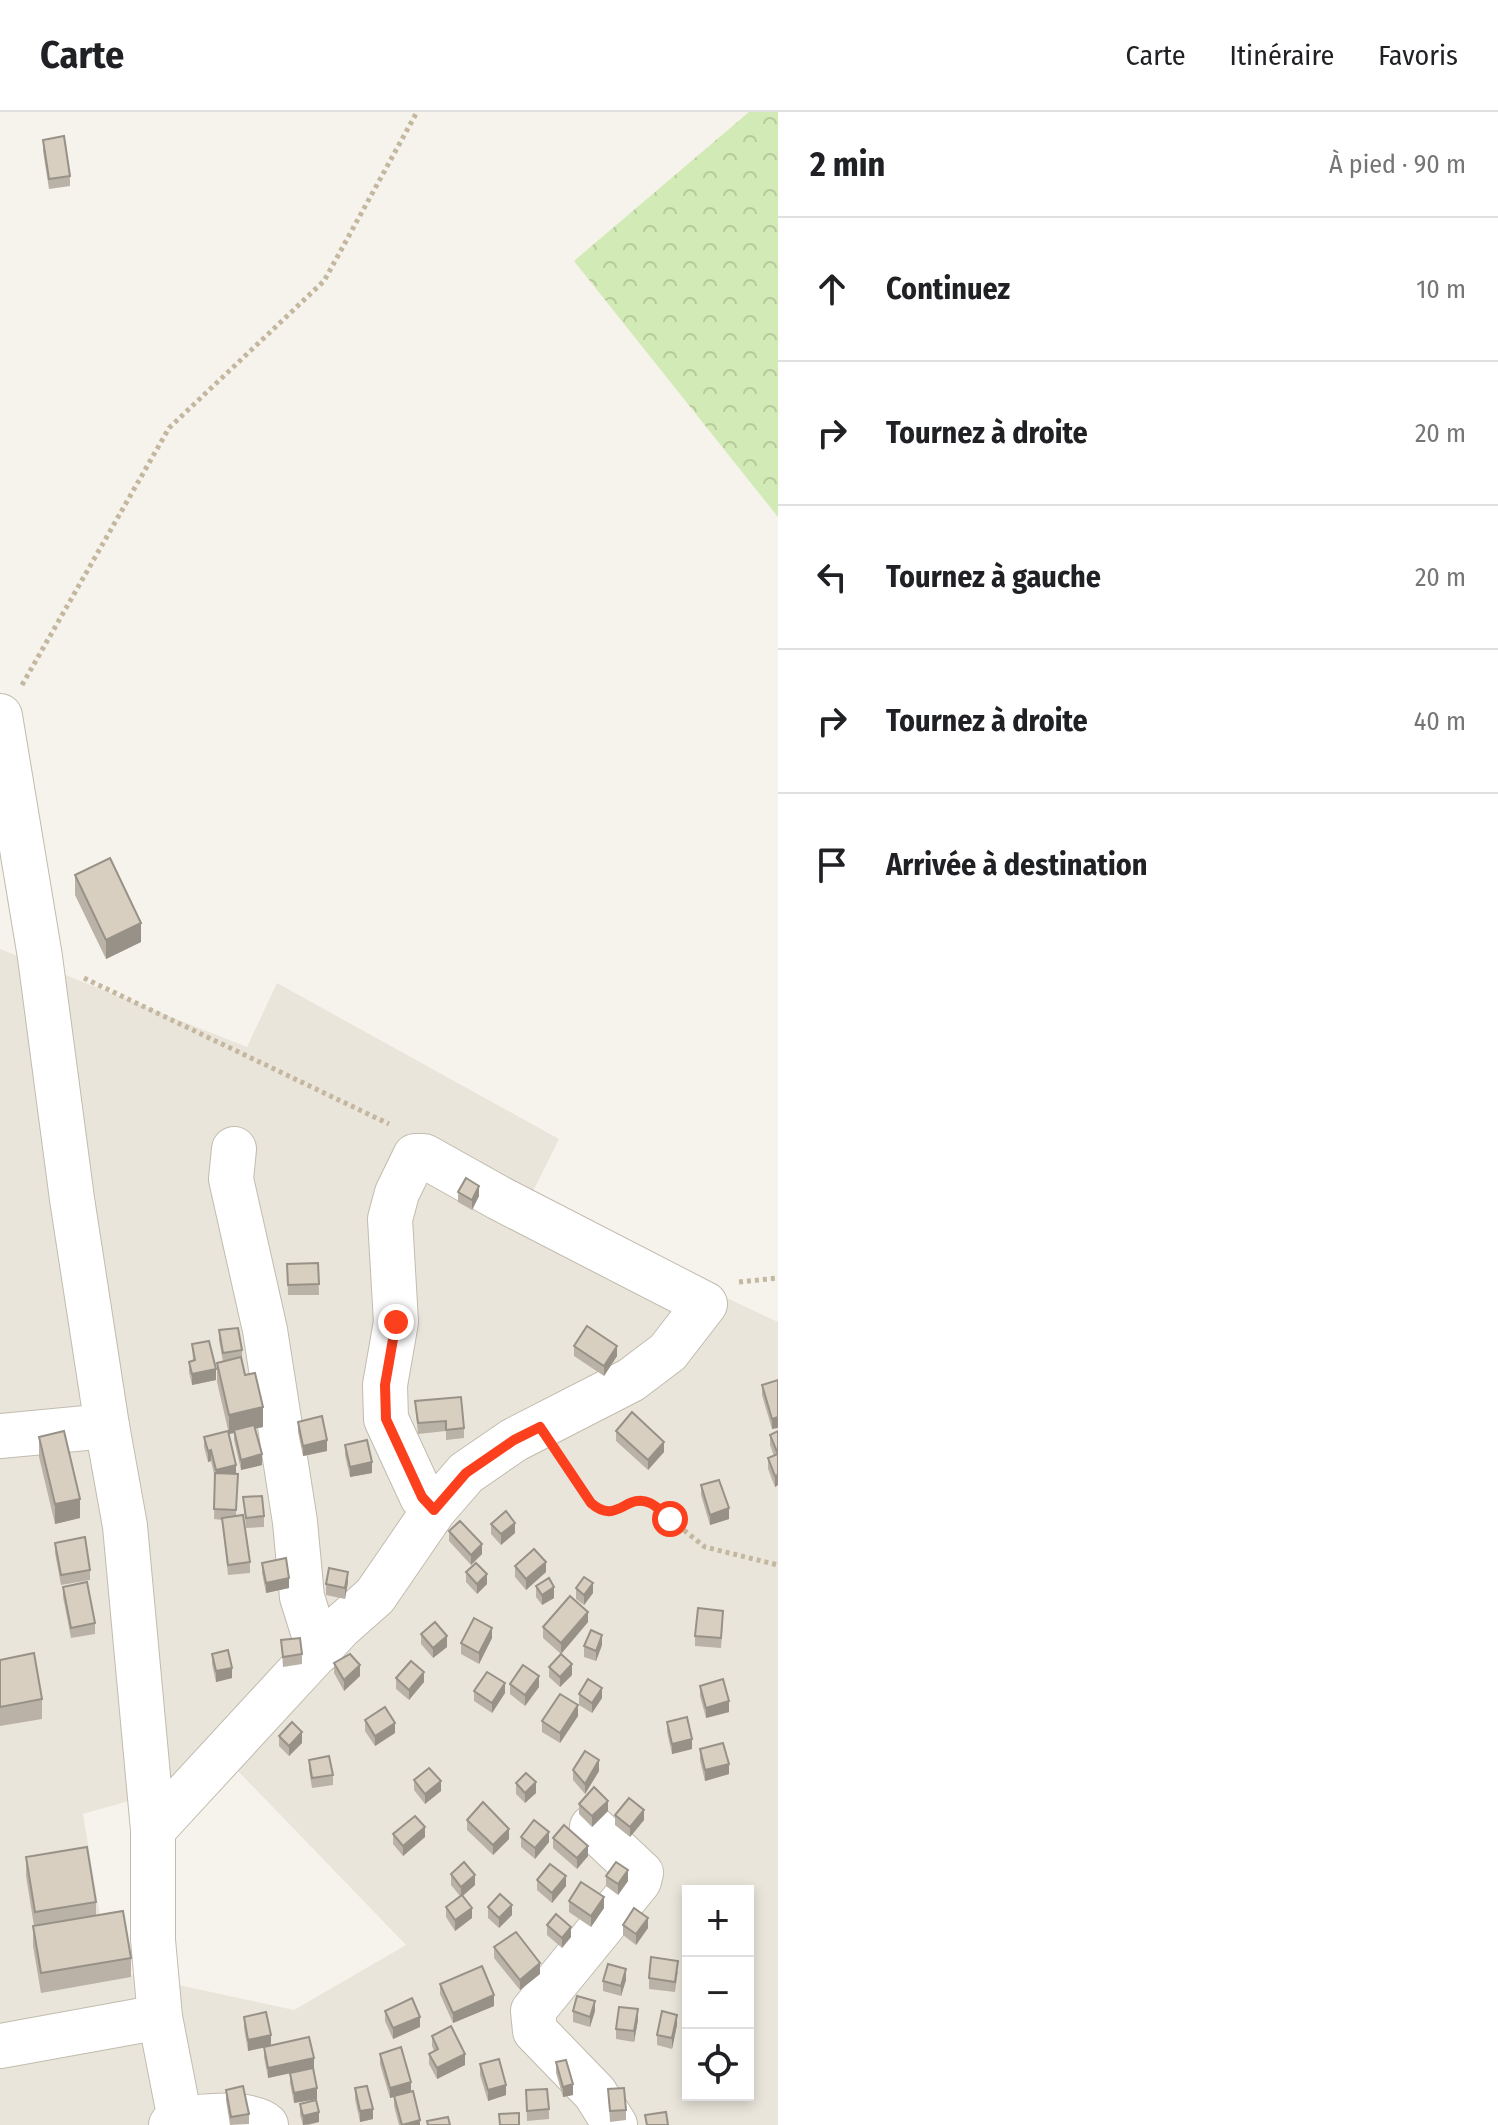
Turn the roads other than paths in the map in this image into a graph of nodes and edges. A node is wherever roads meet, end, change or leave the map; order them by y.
1 (0, 718) edge
2 (234, 1149) dead end
3 (107, 1426) junction
4 (0, 1436) edge
5 (434, 1510) junction
6 (319, 1651) junction
7 (592, 1827) edge
8 (153, 1830) junction
9 (160, 2017) junction
10 (0, 2046) edge
11 (177, 2123) edge
12 (266, 2125) edge
13 (615, 2125) edge

1 - 3 street
2 - 6 street
3 - 4 street
3 - 8 street
5 - 5 street
5 - 6 street
6 - 8 street
7 - 13 street
8 - 9 street
9 - 10 street
9 - 11 street
11 - 12 street

